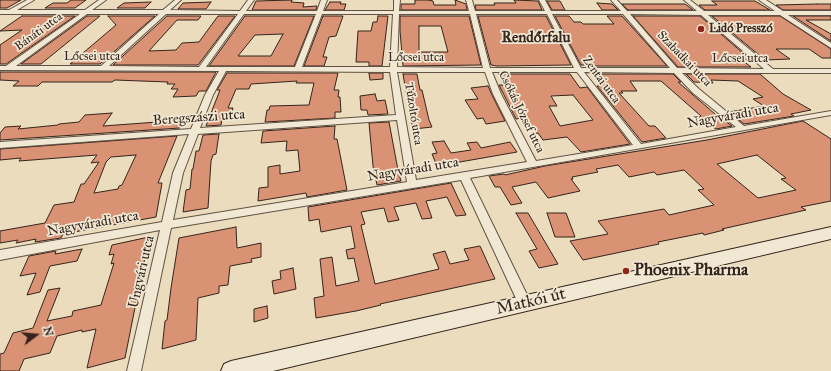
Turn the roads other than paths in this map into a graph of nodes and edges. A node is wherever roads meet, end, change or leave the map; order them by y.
1 (31, 0) edge
2 (103, 0) edge
3 (178, 0) edge
4 (251, 0) edge
5 (324, 0) edge
6 (397, 0) edge
7 (469, 0) edge
8 (542, 0) edge
9 (614, 0) edge
10 (687, 0) edge
11 (762, 0) edge
12 (0, 12) edge
13 (10, 12) junction
14 (472, 12) junction
15 (84, 13) junction
16 (164, 13) junction
17 (242, 13) junction
18 (319, 13) junction
19 (396, 13) junction
20 (548, 13) junction
21 (626, 13) junction
22 (702, 13) junction
23 (782, 13) junction
24 (831, 13) edge
25 (831, 46) edge
26 (4, 68) edge
27 (103, 68) junction
28 (201, 69) junction
29 (224, 69) junction
30 (298, 69) junction
31 (392, 69) junction
32 (487, 69) junction
33 (578, 69) junction
34 (675, 70) junction
35 (770, 70) junction
36 (831, 71) edge
37 (831, 113) edge
38 (400, 117) junction
39 (742, 128) junction
40 (194, 131) junction
41 (0, 145) edge
42 (639, 147) junction
43 (533, 164) junction
44 (464, 176) junction
45 (412, 184) junction
46 (167, 225) junction
47 (831, 233) edge
48 (0, 255) edge
49 (525, 303) junction
50 (282, 365) edge
51 (134, 371) edge
52 (231, 371) edge

1 - 13 street
2 - 15 street, Bánáti utca
3 - 16 street
4 - 17 street
5 - 18 street
6 - 19 street, Tűzoltó utca
7 - 14 street, Csókás József utca
8 - 20 street, Zentai utca
9 - 21 street, Szabadkai utca
10 - 22 street
11 - 23 street
12 - 13 street
13 - 15 street
14 - 19 street
14 - 20 street
14 - 32 street, Csókás József utca
15 - 16 street
15 - 26 street, Bánáti utca
16 - 17 street
16 - 27 street
17 - 18 street
17 - 28 street
18 - 19 street
18 - 30 street
19 - 31 street, Tűzoltó utca
20 - 21 street
20 - 33 street, Zentai utca
21 - 22 street
21 - 34 street, Szabadkai utca
22 - 23 street
22 - 35 street
23 - 24 street
23 - 25 street
26 - 27 street, Lőcsei utca
27 - 28 street, Lőcsei utca
28 - 29 street, Lőcsei utca
29 - 30 street, Lőcsei utca
29 - 40 street, Ungvári utca
30 - 31 street, Lőcsei utca
31 - 32 street, Lőcsei utca
31 - 38 street, Tűzoltó utca
32 - 33 street, Lőcsei utca
32 - 43 street, Csókás József utca
33 - 34 street, Lőcsei utca
33 - 42 street, Zentai utca
34 - 35 street, Lőcsei utca
34 - 39 street, Szabadkai utca
35 - 36 street, Lőcsei utca
37 - 39 street, Nagyváradi utca
38 - 40 street, Beregszászi utca
38 - 45 street, Tűzoltó utca
39 - 42 street, Nagyváradi utca
40 - 41 street, Beregszászi utca
40 - 46 street, Ungvári utca
42 - 43 street, Nagyváradi utca
43 - 44 street, Nagyváradi utca
44 - 45 street, Nagyváradi utca
44 - 49 street
45 - 46 street, Nagyváradi utca
46 - 48 street, Nagyváradi utca
46 - 51 street, Ungvári utca
47 - 49 street, Matkói út
49 - 50 street, Matkói út
50 - 52 street, Matkói út

